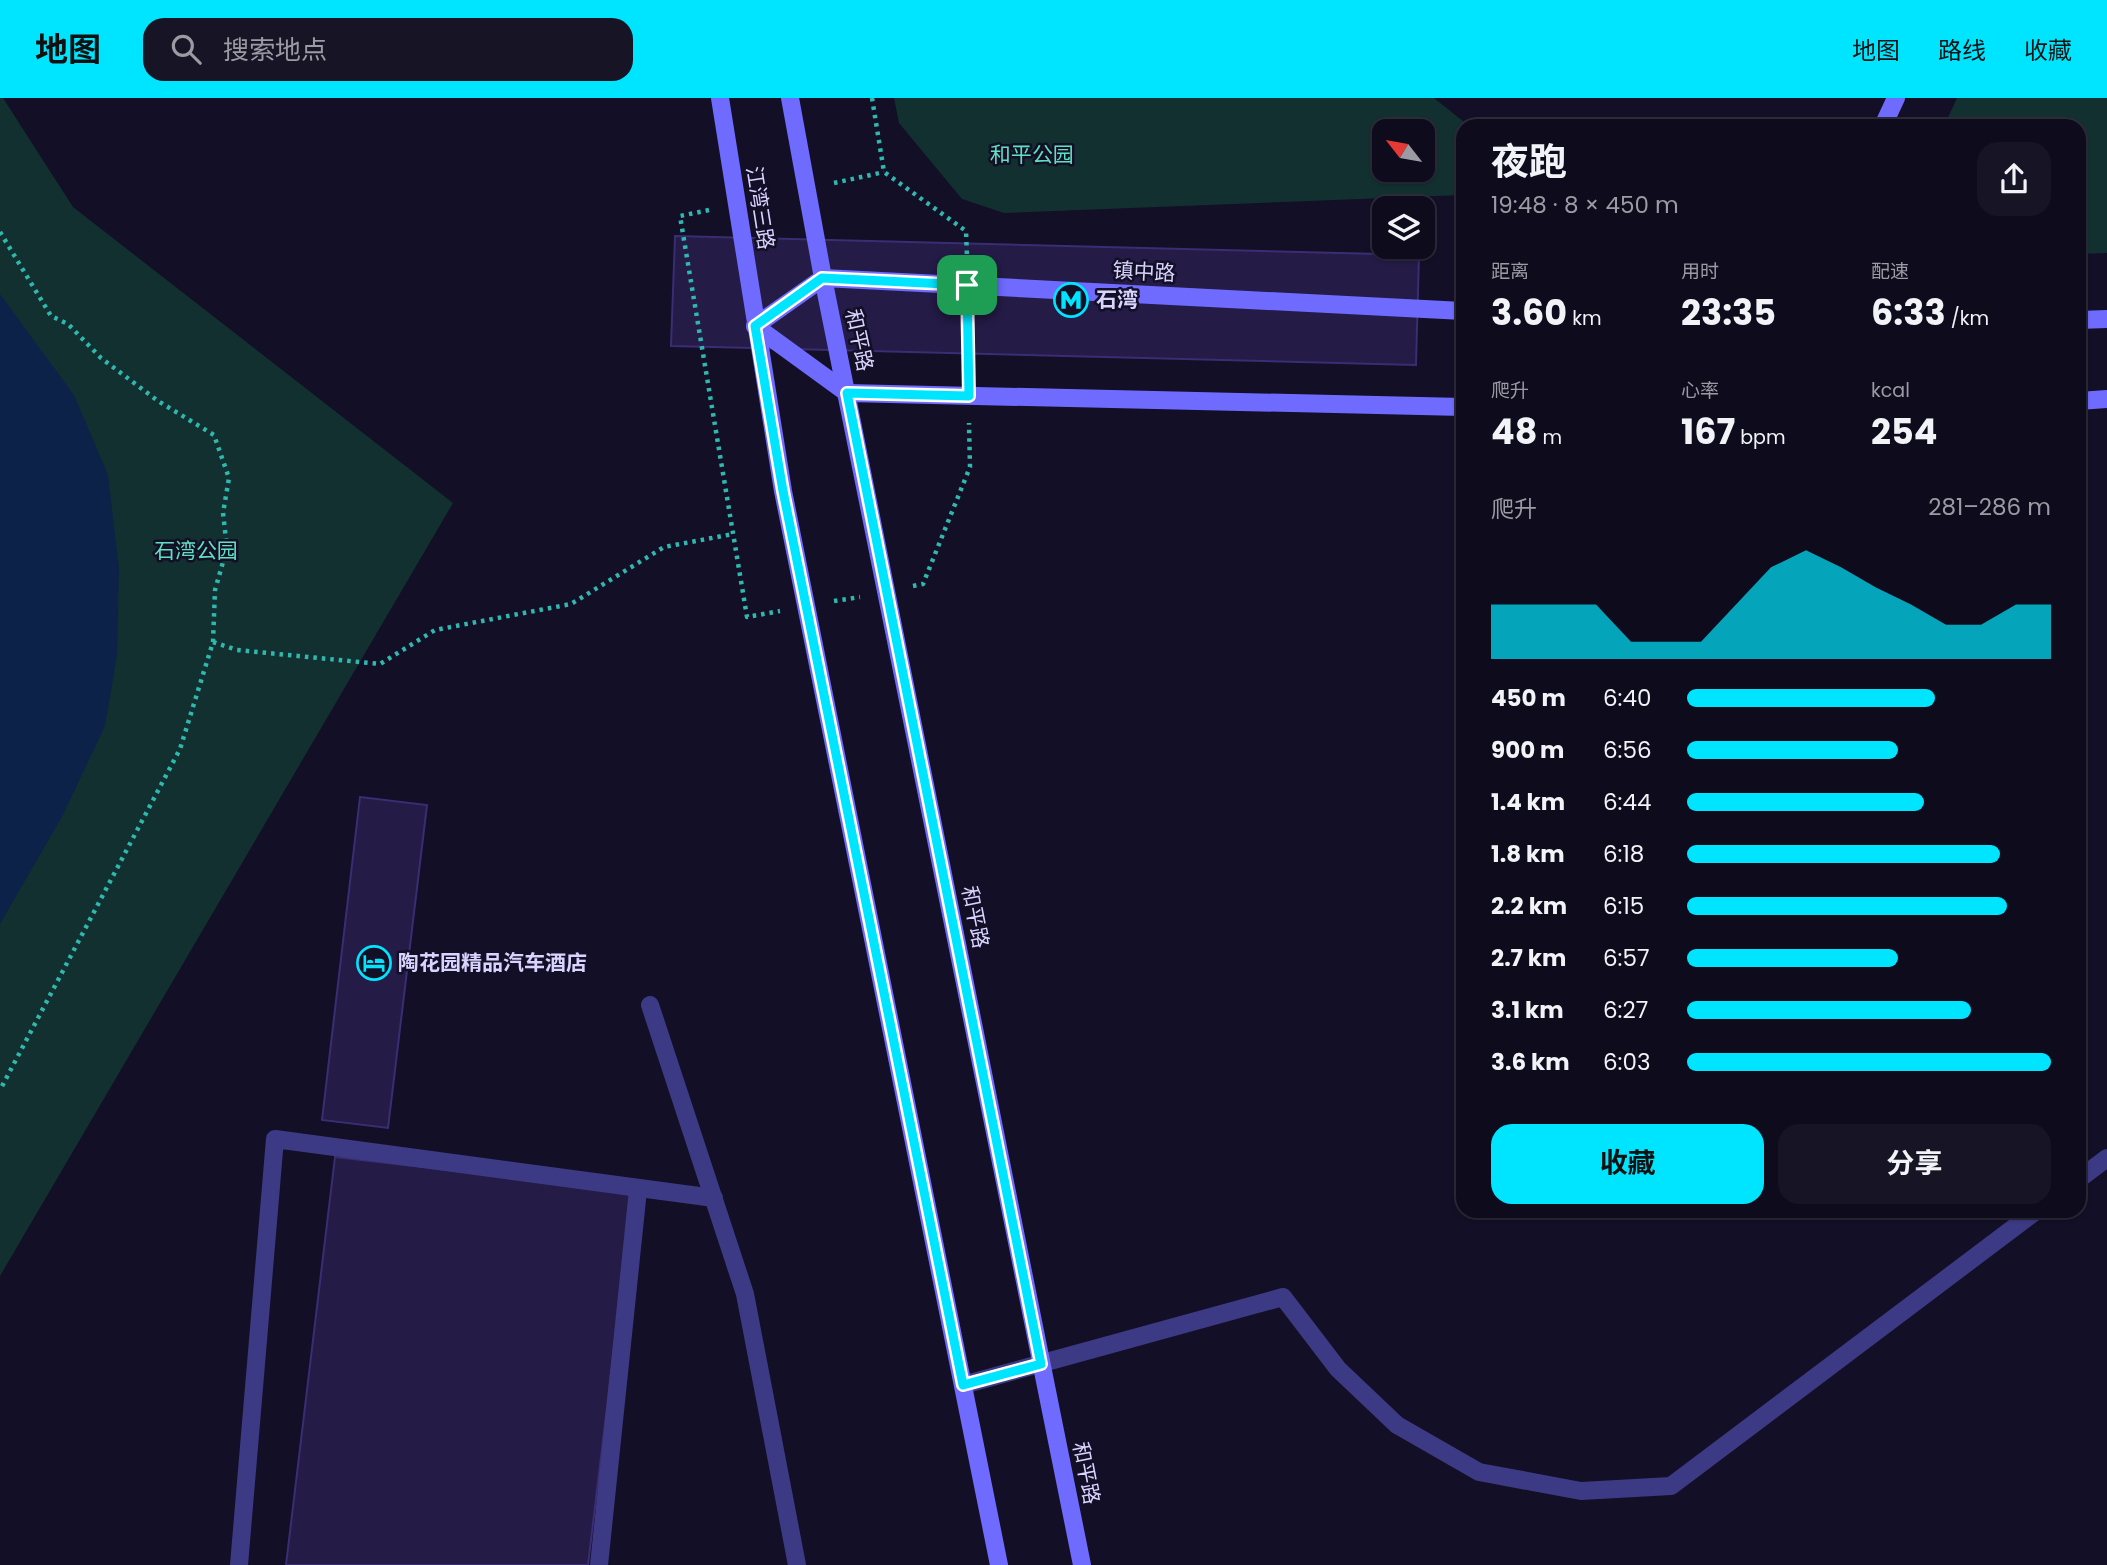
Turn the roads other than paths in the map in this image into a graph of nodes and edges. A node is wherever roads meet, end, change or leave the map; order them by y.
1 (720, 98) edge
2 (790, 98) edge
3 (1896, 98) edge
4 (1886, 119) edge
5 (822, 278) junction
6 (1456, 311) edge
7 (2107, 319) edge
8 (2086, 320) edge
9 (755, 326) junction
10 (847, 393) junction
11 (2107, 399) edge
12 (2086, 400) edge
13 (1456, 407) edge
14 (650, 1005) dead end
15 (2107, 1158) edge
16 (2086, 1174) edge
17 (638, 1190) junction
18 (713, 1198) junction
19 (2027, 1218) edge
20 (1041, 1364) junction
21 (963, 1385) junction
22 (239, 1565) edge
23 (599, 1565) edge
24 (797, 1565) edge
25 (999, 1565) edge
26 (1081, 1565) edge

1 - 9 main road, 江湾三路
2 - 5 main road
3 - 4 main road
5 - 6 main road, 镇中路
5 - 9 main road
5 - 10 main road, 和平路
7 - 8 main road
9 - 10 main road
9 - 21 main road
10 - 13 main road
10 - 20 main road, 和平路
11 - 12 main road
14 - 18 lane
15 - 16 lane
17 - 18 lane
17 - 22 lane
17 - 23 lane
18 - 24 lane
19 - 20 lane
20 - 21 lane
20 - 26 main road, 和平路
21 - 25 main road

